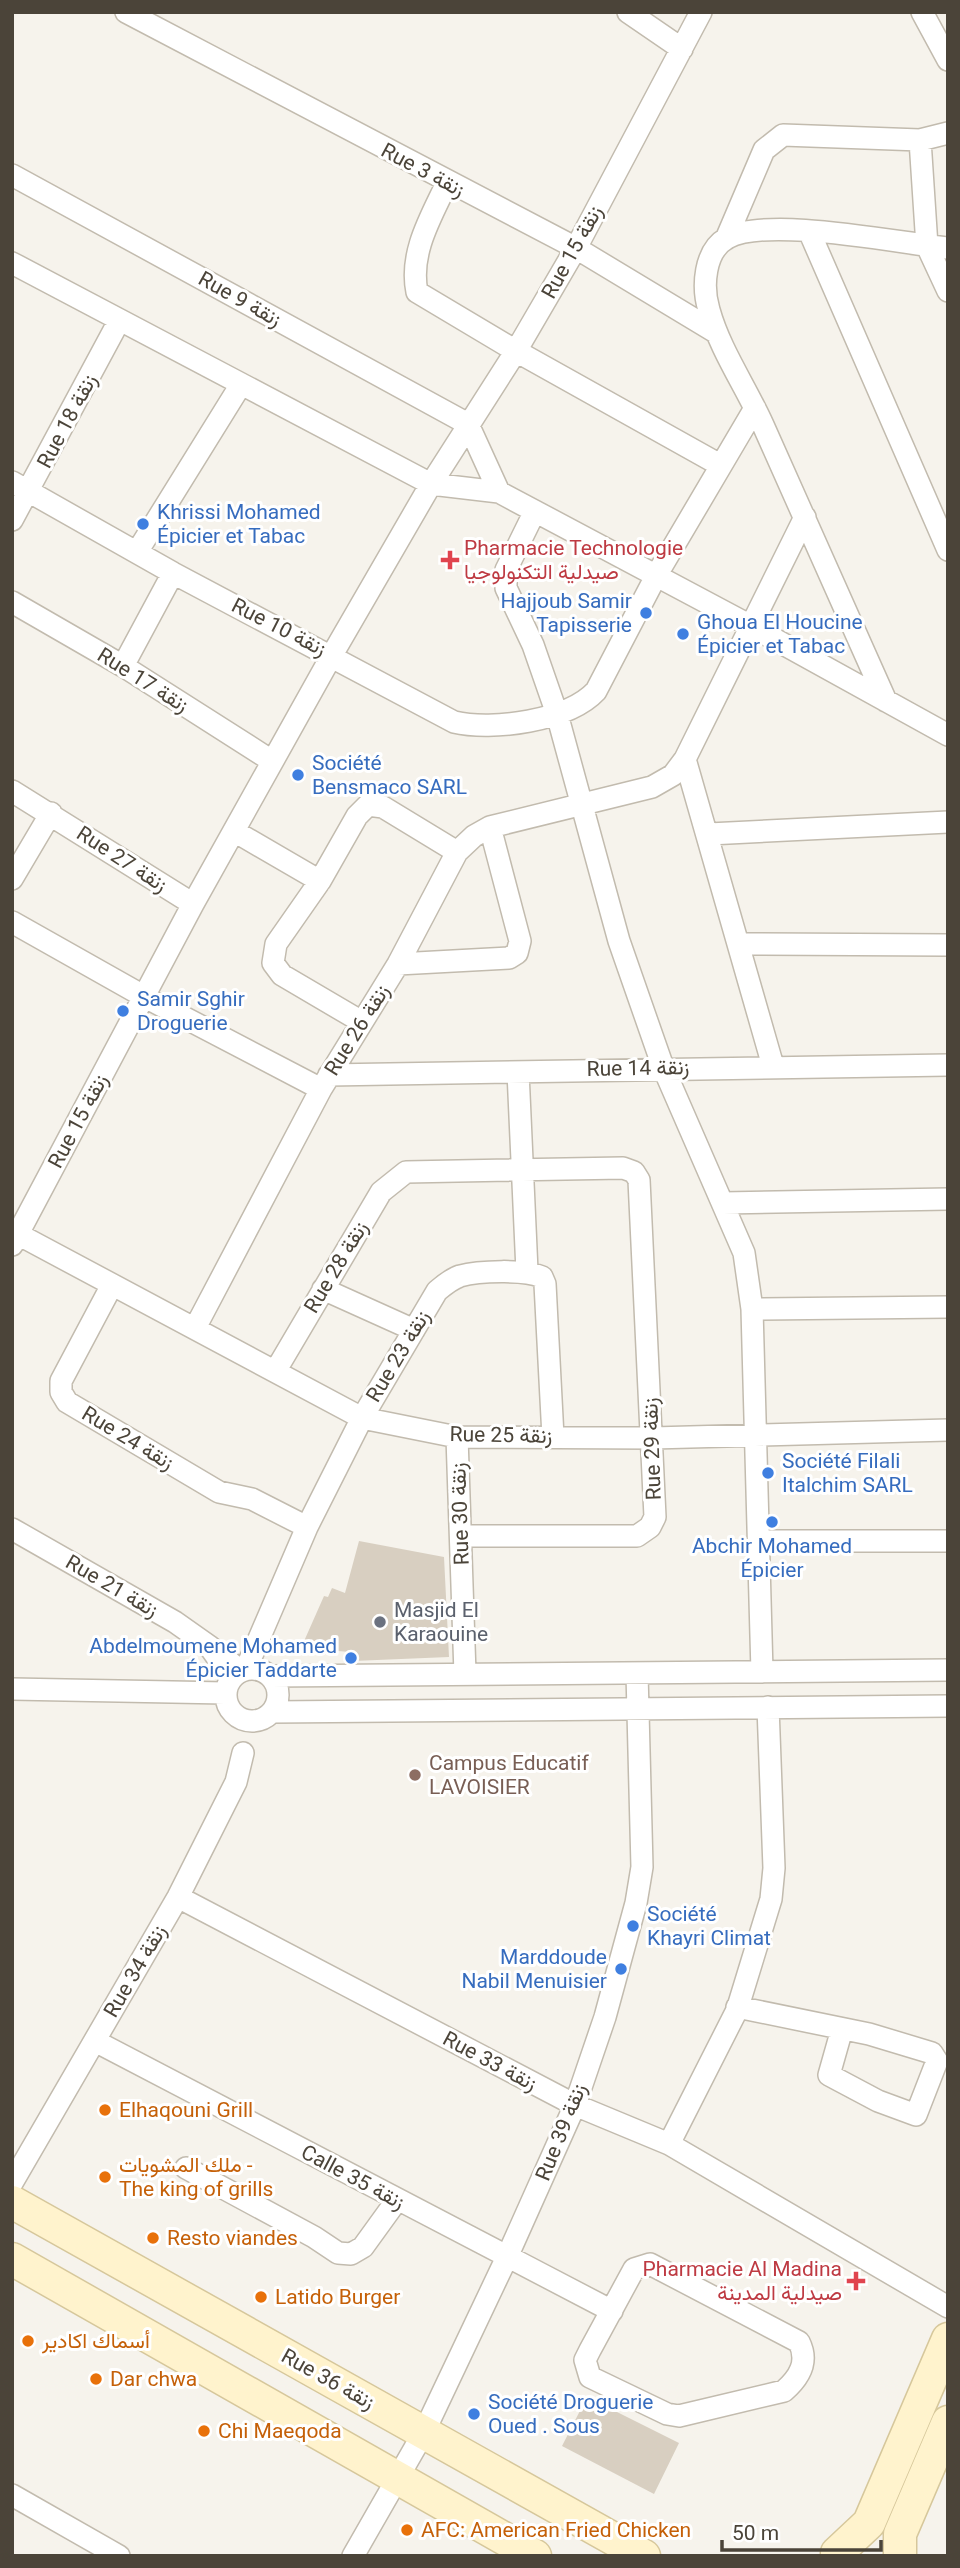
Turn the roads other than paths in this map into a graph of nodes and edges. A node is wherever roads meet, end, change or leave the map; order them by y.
1 (127, 12) edge
2 (628, 12) edge
3 (701, 12) edge
4 (922, 12) edge
5 (682, 48) junction
6 (948, 60) edge
7 (948, 132) edge
8 (920, 140) junction
9 (12, 175) edge
10 (447, 183) junction
11 (809, 232) junction
12 (726, 239) junction
13 (937, 247) edge
14 (576, 248) junction
15 (12, 263) edge
16 (948, 291) edge
17 (119, 321) junction
18 (717, 332) junction
19 (516, 351) junction
20 (240, 386) junction
21 (755, 408) junction
22 (468, 424) junction
23 (720, 465) junction
24 (431, 484) junction
25 (21, 487) edge
26 (499, 492) junction
27 (534, 513) junction
28 (804, 517) junction
29 (12, 520) edge
30 (948, 550) edge
31 (137, 552) junction
32 (173, 573) junction
33 (656, 576) junction
34 (12, 602) edge
35 (749, 625) junction
36 (332, 655) junction
37 (123, 666) junction
38 (886, 701) junction
39 (558, 714) junction
40 (948, 735) edge
41 (685, 759) junction
42 (272, 761) junction
43 (12, 791) edge
44 (581, 805) junction
45 (51, 813) junction
46 (948, 822) edge
47 (491, 827) junction
48 (234, 831) junction
49 (709, 834) junction
50 (457, 852) junction
51 (12, 879) edge
52 (320, 881) junction
53 (193, 904) junction
54 (12, 922) edge
55 (740, 944) junction
56 (948, 945) edge
57 (398, 964) junction
58 (145, 997) junction
59 (362, 1022) junction
60 (948, 1065) edge
61 (773, 1066) junction
62 (663, 1067) junction
63 (519, 1072) junction
64 (325, 1082) junction
65 (524, 1171) junction
66 (948, 1199) edge
67 (723, 1203) junction
68 (14, 1237) edge
69 (527, 1271) junction
70 (112, 1286) junction
71 (323, 1289) junction
72 (948, 1307) edge
73 (752, 1309) junction
74 (195, 1328) junction
75 (414, 1330) junction
76 (276, 1370) junction
77 (362, 1418) junction
78 (948, 1430) edge
79 (754, 1435) junction
80 (457, 1437) junction
81 (553, 1437) junction
82 (653, 1438) junction
83 (307, 1527) junction
84 (12, 1528) edge
85 (462, 1536) junction
86 (758, 1541) junction
87 (948, 1541) edge
88 (948, 1670) edge
89 (637, 1672) junction
90 (762, 1672) junction
91 (465, 1674) junction
92 (271, 1676) junction
93 (236, 1677) junction
94 (12, 1689) edge
95 (948, 1706) edge
96 (768, 1707) junction
97 (638, 1709) junction
98 (255, 1716) junction
99 (178, 1897) junction
100 (737, 2007) junction
101 (842, 2029) junction
102 (95, 2041) junction
103 (575, 2105) junction
104 (669, 2144) junction
105 (186, 2168) dead end
106 (12, 2183) edge
107 (397, 2200) junction
108 (12, 2202) edge
109 (507, 2258) junction
110 (12, 2259) edge
111 (948, 2307) edge
112 (612, 2311) junction
113 (948, 2339) edge
114 (948, 2422) edge
115 (424, 2432) junction
116 (398, 2481) junction
117 (12, 2495) edge
118 (832, 2555) edge
119 (120, 2556) edge
120 (353, 2556) edge
121 (535, 2556) edge
122 (644, 2556) edge
123 (900, 2556) edge

1 - 10 street, Rue 3 زنقة
2 - 5 street
3 - 5 street, Rue 15 زنقة
4 - 6 street
5 - 14 street, Rue 15 زنقة
7 - 8 street
8 - 12 street
8 - 13 street
9 - 22 street, Rue 9 زنقة
10 - 14 street, Rue 3 زنقة
10 - 19 street
11 - 12 street
11 - 13 street
11 - 30 street
12 - 18 street
13 - 16 street
14 - 18 street, Rue 3 زنقة
14 - 19 street, Rue 15 زنقة
15 - 17 street
17 - 20 street
17 - 25 street, Rue 18 زنقة
18 - 21 street
19 - 22 street, Rue 15 زنقة
19 - 23 street
20 - 24 street
20 - 31 street
21 - 23 street, Rue 10 زنقة
21 - 28 street
22 - 24 street, Rue 15 زنقة
22 - 26 street
23 - 33 street, Rue 10 زنقة
24 - 26 street
24 - 36 street
25 - 29 street, Rue 18 زنقة
25 - 31 street, Rue 10 زنقة
26 - 27 street
27 - 33 street
27 - 39 street
28 - 35 street
28 - 38 street
31 - 32 street, Rue 10 زنقة
32 - 36 street, Rue 10 زنقة
32 - 37 street
33 - 35 street
33 - 39 street, Rue 10 زنقة
34 - 37 street, Rue 17 زنقة
35 - 38 street
35 - 41 street
36 - 39 street, Rue 10 زنقة
36 - 42 street
37 - 42 street, Rue 17 زنقة
38 - 40 street
39 - 44 street
41 - 44 street, Rue 26 زنقة
41 - 49 street
42 - 48 street
43 - 45 street, Rue 27 زنقة
44 - 47 street, Rue 26 زنقة
44 - 62 street
45 - 51 street
45 - 53 street, Rue 27 زنقة
46 - 49 street
47 - 50 street, Rue 26 زنقة
47 - 57 street
48 - 52 street
48 - 53 street
49 - 55 street
50 - 52 street
50 - 57 street, Rue 26 زنقة
52 - 59 street
53 - 58 street
54 - 58 street, Rue 14 زنقة
55 - 56 street
55 - 61 street
57 - 59 street, Rue 26 زنقة
58 - 64 street, Rue 14 زنقة
58 - 68 street, Rue 15 زنقة
59 - 64 street, Rue 26 زنقة
60 - 61 street, Rue 14 زنقة
61 - 62 street, Rue 14 زنقة
62 - 63 street, Rue 14 زنقة
62 - 67 street
63 - 64 street, Rue 14 زنقة
63 - 65 street
64 - 74 street, Rue 26 زنقة
65 - 69 street
65 - 71 street, Rue 28 زنقة
65 - 82 street, Rue 29 زنقة
66 - 67 street
67 - 73 street
68 - 70 street, Rue 25 زنقة
69 - 75 street, Rue 23 زنقة
69 - 81 street
70 - 74 street, Rue 25 زنقة
70 - 83 street, Rue 24 زنقة
71 - 75 street
71 - 76 street, Rue 28 زنقة
72 - 73 street
73 - 79 street
74 - 76 street, Rue 25 زنقة
75 - 77 street, Rue 23 زنقة
76 - 77 street, Rue 25 زنقة
77 - 80 street, Rue 25 زنقة
77 - 83 street, Rue 23 زنقة
78 - 79 street, Rue 25 زنقة
79 - 82 street, Rue 25 زنقة
79 - 86 street
80 - 81 street, Rue 25 زنقة
80 - 85 street, Rue 30 زنقة
81 - 82 street, Rue 25 زنقة
82 - 85 street, Rue 29 زنقة
83 - 93 street, Rue 23 زنقة
84 - 93 street, Rue 21 زنقة
85 - 91 street, Rue 30 زنقة
86 - 87 street
86 - 90 street
88 - 90 street
89 - 90 street
89 - 91 street
89 - 97 street, Rue 39 زنقة
91 - 92 street
92 - 93 street
92 - 98 street
93 - 94 street
93 - 98 street
95 - 96 street
96 - 97 street
96 - 100 street
97 - 98 street
97 - 103 street, Rue 39 زنقة
98 - 99 street, Rue 34 زنقة
99 - 102 street, Rue 34 زنقة
99 - 103 street, Rue 33 زنقة
100 - 101 street
100 - 104 street
101 - 101 street
102 - 106 street, Rue 34 زنقة
102 - 107 street, Calle 35 زنقة
103 - 104 street, Rue 33 زنقة
103 - 109 street, Rue 39 زنقة
104 - 111 street, Rue 33 زنقة
105 - 107 street
107 - 109 street, Calle 35 زنقة
108 - 115 street, Rue 36 زنقة
109 - 112 street, Calle 35 زنقة
109 - 115 street, Rue 39 زنقة
110 - 116 street
112 - 112 street
113 - 118 street
114 - 123 street
115 - 116 street, Rue 39 زنقة
115 - 122 street, Rue 36 زنقة
116 - 120 street, Rue 39 زنقة
116 - 121 street
117 - 119 street

